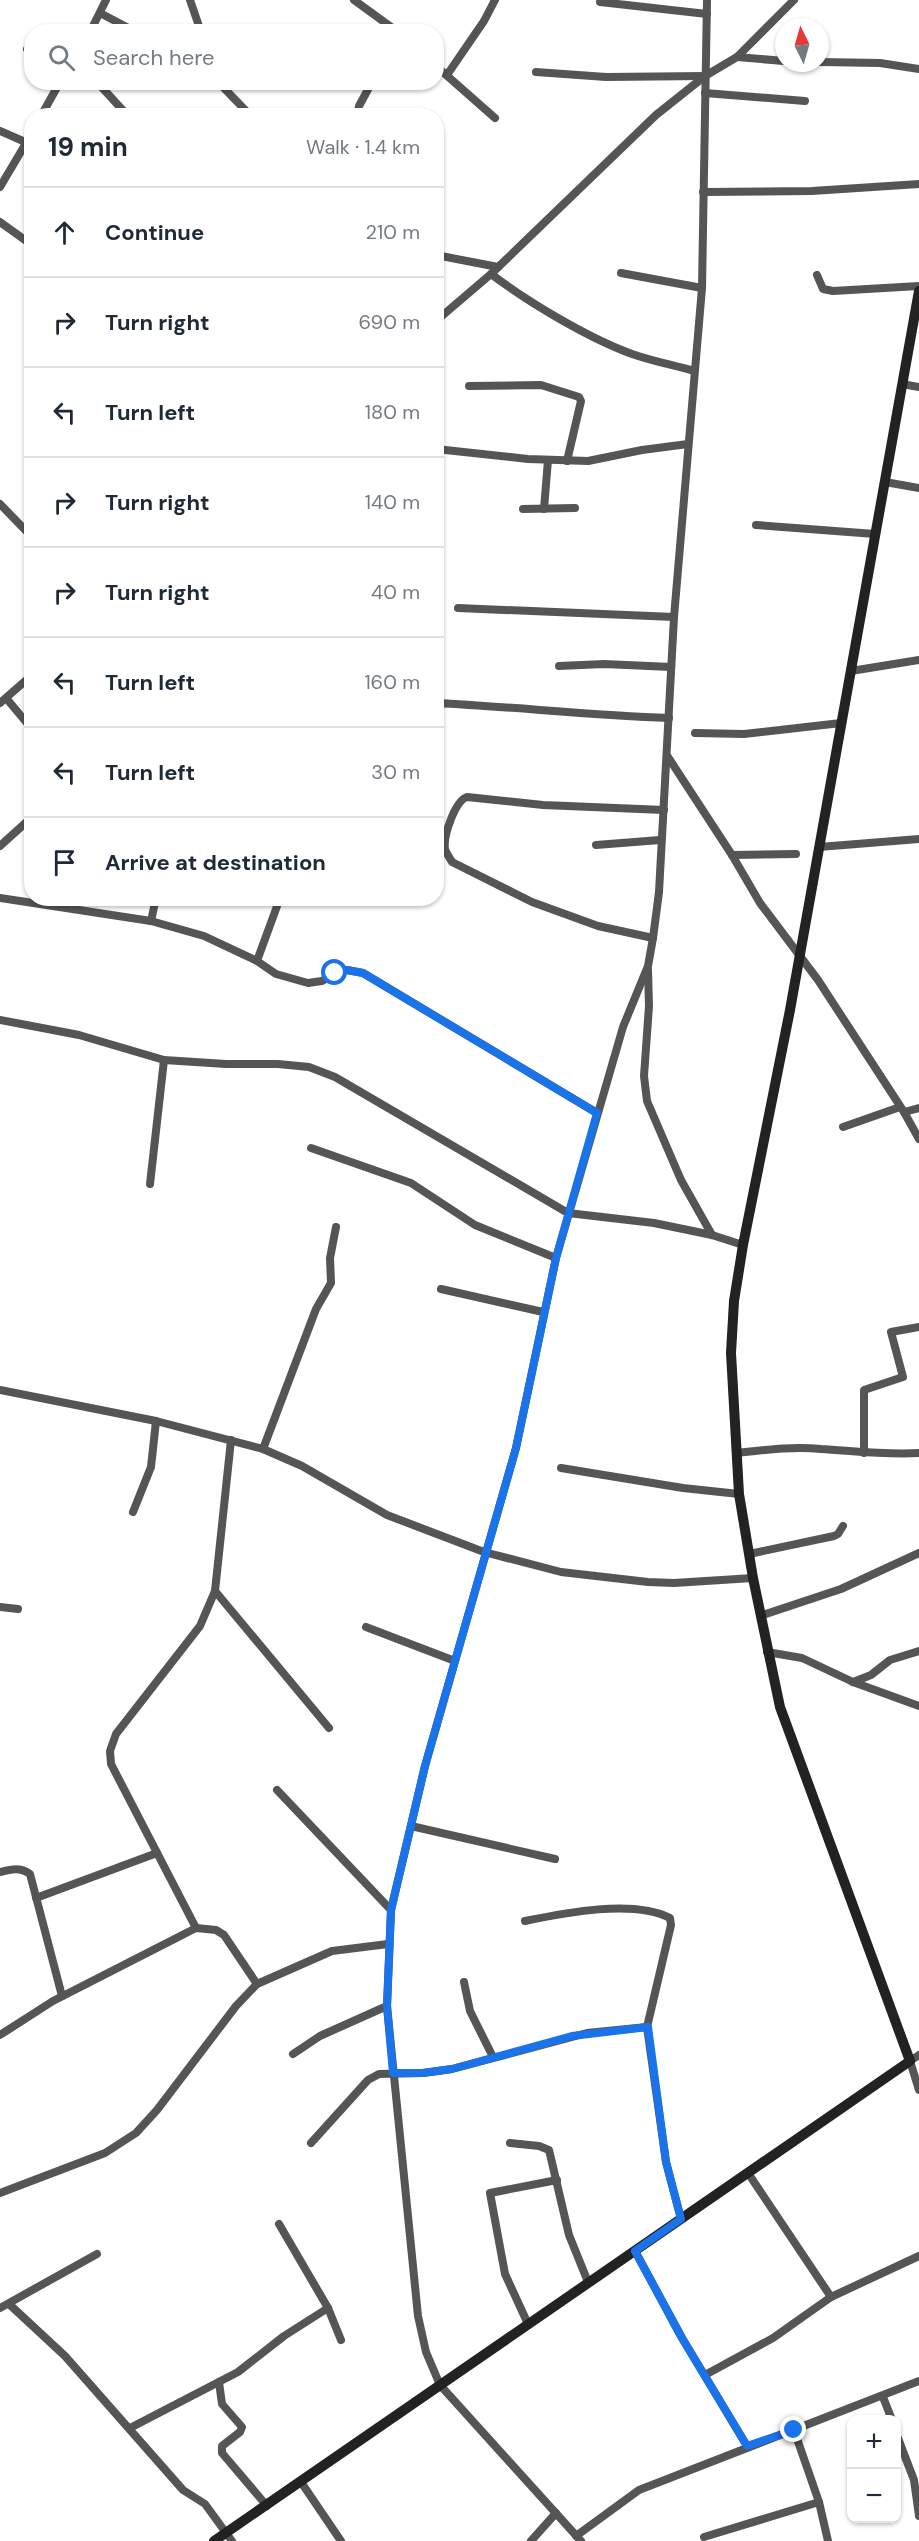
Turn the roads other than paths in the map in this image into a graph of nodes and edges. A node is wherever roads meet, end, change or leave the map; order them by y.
1 (106, 0) edge
2 (190, 0) edge
3 (354, 0) edge
4 (495, 0) edge
5 (707, 0) edge
6 (794, 0) edge
7 (600, 2) dead end
8 (100, 13) junction
9 (707, 14) junction
10 (94, 24) edge
11 (121, 24) edge
12 (198, 24) edge
13 (387, 24) edge
14 (737, 57) junction
15 (775, 60) edge
16 (829, 62) edge
17 (919, 69) edge
18 (536, 72) dead end
19 (444, 73) edge
20 (447, 75) junction
21 (705, 76) junction
22 (56, 90) edge
23 (104, 90) edge
24 (226, 90) edge
25 (368, 90) edge
26 (705, 93) junction
27 (805, 101) dead end
28 (45, 108) edge
29 (121, 108) edge
30 (243, 108) edge
31 (359, 108) edge
32 (495, 118) dead end
33 (0, 131) edge
34 (24, 141) edge
35 (24, 151) edge
36 (919, 184) edge
37 (0, 187) edge
38 (703, 192) junction
39 (0, 222) edge
40 (24, 239) edge
41 (444, 257) edge
42 (498, 267) junction
43 (621, 273) dead end
44 (491, 274) junction
45 (817, 275) dead end
46 (919, 286) edge
47 (702, 288) junction
48 (919, 291) edge
49 (444, 314) edge
50 (694, 371) junction
51 (902, 384) junction
52 (469, 386) dead end
53 (919, 387) edge
54 (688, 444) junction
55 (444, 450) edge
56 (548, 460) junction
57 (567, 461) junction
58 (885, 482) junction
59 (919, 488) edge
60 (0, 504) edge
61 (575, 508) dead end
62 (522, 509) dead end
63 (544, 509) junction
64 (756, 525) dead end
65 (24, 529) edge
66 (875, 534) junction
67 (458, 608) dead end
68 (674, 618) junction
69 (919, 660) edge
70 (559, 666) dead end
71 (671, 667) junction
72 (851, 671) junction
73 (24, 682) edge
74 (3, 701) edge
75 (444, 703) edge
76 (669, 718) junction
77 (24, 721) edge
78 (841, 723) junction
79 (694, 733) dead end
80 (668, 757) junction
81 (664, 810) junction
82 (24, 825) edge
83 (919, 839) edge
84 (660, 840) junction
85 (596, 845) dead end
86 (0, 846) edge
87 (819, 847) junction
88 (796, 854) dead end
89 (732, 855) junction
90 (0, 898) edge
91 (24, 902) edge
92 (53, 906) edge
93 (154, 906) edge
94 (277, 906) edge
95 (151, 921) junction
96 (653, 938) junction
97 (799, 955) junction
98 (257, 961) junction
99 (648, 966) junction
100 (0, 1020) edge
101 (164, 1060) junction
102 (919, 1108) edge
103 (902, 1109) junction
104 (597, 1113) junction
105 (843, 1127) dead end
106 (919, 1139) edge
107 (311, 1148) dead end
108 (150, 1184) dead end
109 (568, 1213) junction
110 (336, 1227) dead end
111 (712, 1235) junction
112 (743, 1245) junction
113 (556, 1258) junction
114 (441, 1289) dead end
115 (543, 1312) junction
116 (919, 1327) edge
117 (0, 1390) edge
118 (156, 1421) junction
119 (231, 1440) junction
120 (262, 1449) junction
121 (737, 1453) junction
122 (864, 1453) junction
123 (919, 1453) edge
124 (561, 1468) dead end
125 (739, 1494) junction
126 (133, 1512) dead end
127 (843, 1526) dead end
128 (484, 1552) junction
129 (919, 1553) edge
130 (749, 1554) junction
131 (753, 1578) junction
132 (215, 1591) junction
133 (0, 1608) edge
134 (18, 1609) dead end
135 (760, 1616) junction
136 (366, 1627) dead end
137 (919, 1651) edge
138 (767, 1652) junction
139 (455, 1661) junction
140 (871, 1675) junction
141 (853, 1682) junction
142 (877, 1691) junction
143 (919, 1706) edge
144 (329, 1728) dead end
145 (277, 1790) dead end
146 (411, 1826) junction
147 (157, 1853) junction
148 (555, 1859) dead end
149 (0, 1872) edge
150 (36, 1898) junction
151 (391, 1910) junction
152 (525, 1921) dead end
153 (196, 1928) junction
154 (388, 1944) junction
155 (464, 1982) dead end
156 (257, 1984) junction
157 (62, 1996) junction
158 (387, 2006) junction
159 (648, 2027) junction
160 (0, 2035) edge
161 (293, 2054) dead end
162 (493, 2057) junction
163 (915, 2058) edge
164 (393, 2073) junction
165 (919, 2090) edge
166 (311, 2143) dead end
167 (510, 2143) dead end
168 (748, 2173) junction
169 (557, 2180) junction
170 (0, 2193) edge
171 (681, 2219) junction
172 (279, 2224) dead end
173 (635, 2251) junction
174 (97, 2254) dead end
175 (919, 2256) edge
176 (588, 2282) junction
177 (831, 2297) junction
178 (9, 2304) junction
179 (0, 2308) edge
180 (328, 2308) junction
181 (528, 2324) junction
182 (341, 2340) dead end
183 (705, 2375) junction
184 (219, 2382) junction
185 (919, 2382) edge
186 (440, 2385) junction
187 (883, 2397) junction
188 (889, 2415) edge
189 (130, 2428) junction
190 (794, 2430) junction
191 (901, 2444) edge
192 (747, 2446) junction
193 (301, 2482) junction
194 (819, 2502) junction
195 (267, 2505) junction
196 (556, 2513) junction
197 (919, 2516) edge
198 (229, 2536) edge
199 (704, 2537) dead end
200 (579, 2538) edge
201 (214, 2541) edge
202 (341, 2541) edge
203 (531, 2541) edge
204 (828, 2541) edge

1 - 8 street
2 - 12 street
3 - 13 street
4 - 20 street
5 - 9 street
6 - 14 street
7 - 9 street
8 - 10 street
8 - 11 street
9 - 21 street
14 - 15 street
14 - 21 street
16 - 17 street
18 - 21 street
19 - 20 street
20 - 32 street
21 - 26 street
21 - 42 street
22 - 28 street
23 - 29 street
24 - 30 street
25 - 31 street
26 - 27 street
26 - 38 street
33 - 34 street
35 - 37 street
36 - 38 street
38 - 47 street
39 - 40 street
41 - 42 street
42 - 44 street
43 - 47 street
44 - 49 street
44 - 50 street
45 - 46 street
47 - 50 street
48 - 51 main road
50 - 54 street
51 - 53 street
51 - 58 main road
52 - 57 street
54 - 57 street
54 - 68 street
55 - 56 street
56 - 57 street
56 - 63 street
58 - 59 street
58 - 66 main road
60 - 65 street
61 - 63 street
62 - 63 street
64 - 66 street
66 - 72 main road
67 - 68 street
68 - 71 street
69 - 72 street
70 - 71 street
71 - 76 street
72 - 78 main road
73 - 74 street
74 - 77 street
75 - 76 street
76 - 80 street
78 - 79 street
78 - 87 main road
80 - 81 street
80 - 89 street
81 - 84 street
81 - 96 street
82 - 86 street
83 - 87 street
84 - 85 street
84 - 96 street
87 - 97 main road
88 - 89 street
89 - 97 street
90 - 91 street
92 - 95 street
93 - 95 street
94 - 98 street
95 - 98 street
96 - 99 street
97 - 103 street
97 - 112 main road
98 - 104 street
99 - 104 street
99 - 111 street
100 - 101 street
101 - 108 street
101 - 109 street
102 - 103 street
103 - 105 street
103 - 106 street
104 - 109 street
107 - 113 street
109 - 111 street
109 - 113 street
110 - 120 street
111 - 112 street
112 - 121 main road
113 - 115 street
114 - 115 street
115 - 128 street
116 - 122 street
117 - 118 street
118 - 119 street
118 - 126 street
119 - 120 street
119 - 132 street
120 - 128 street
121 - 122 street
121 - 125 main road
122 - 123 street
124 - 125 street
125 - 130 main road
127 - 130 street
128 - 131 street
128 - 139 street
129 - 135 street
130 - 131 main road
131 - 135 main road
132 - 144 street
132 - 147 street
133 - 134 street
135 - 138 main road
136 - 139 street
137 - 140 street
138 - 141 street
138 - 163 main road
139 - 146 street
140 - 141 street
140 - 142 street
141 - 142 street
142 - 143 street
145 - 151 street
146 - 148 street
146 - 151 street
147 - 150 street
147 - 153 street
149 - 150 street
150 - 157 street
151 - 154 street
152 - 159 street
153 - 156 street
153 - 157 street
154 - 156 street
154 - 158 street
155 - 162 street
156 - 170 street
157 - 160 street
158 - 161 street
158 - 164 street
159 - 162 street
159 - 171 street
162 - 164 street
163 - 165 street
163 - 168 main road
164 - 166 street
164 - 186 street
167 - 169 street
168 - 171 main road
168 - 177 street
169 - 176 street
169 - 181 street
171 - 173 main road
172 - 180 street
173 - 176 main road
173 - 183 street
174 - 178 street
175 - 177 street
176 - 181 main road
177 - 183 street
178 - 179 street
178 - 189 street
180 - 182 street
180 - 184 street
181 - 186 main road
183 - 192 street
184 - 189 street
184 - 195 street
185 - 187 street
186 - 193 main road
186 - 196 street
187 - 188 street
187 - 190 street
189 - 198 street
190 - 192 street
190 - 194 street
191 - 197 street
192 - 200 street
193 - 195 main road
193 - 202 street
194 - 199 street
194 - 204 street
195 - 198 main road
196 - 200 street
196 - 203 street
198 - 201 main road

